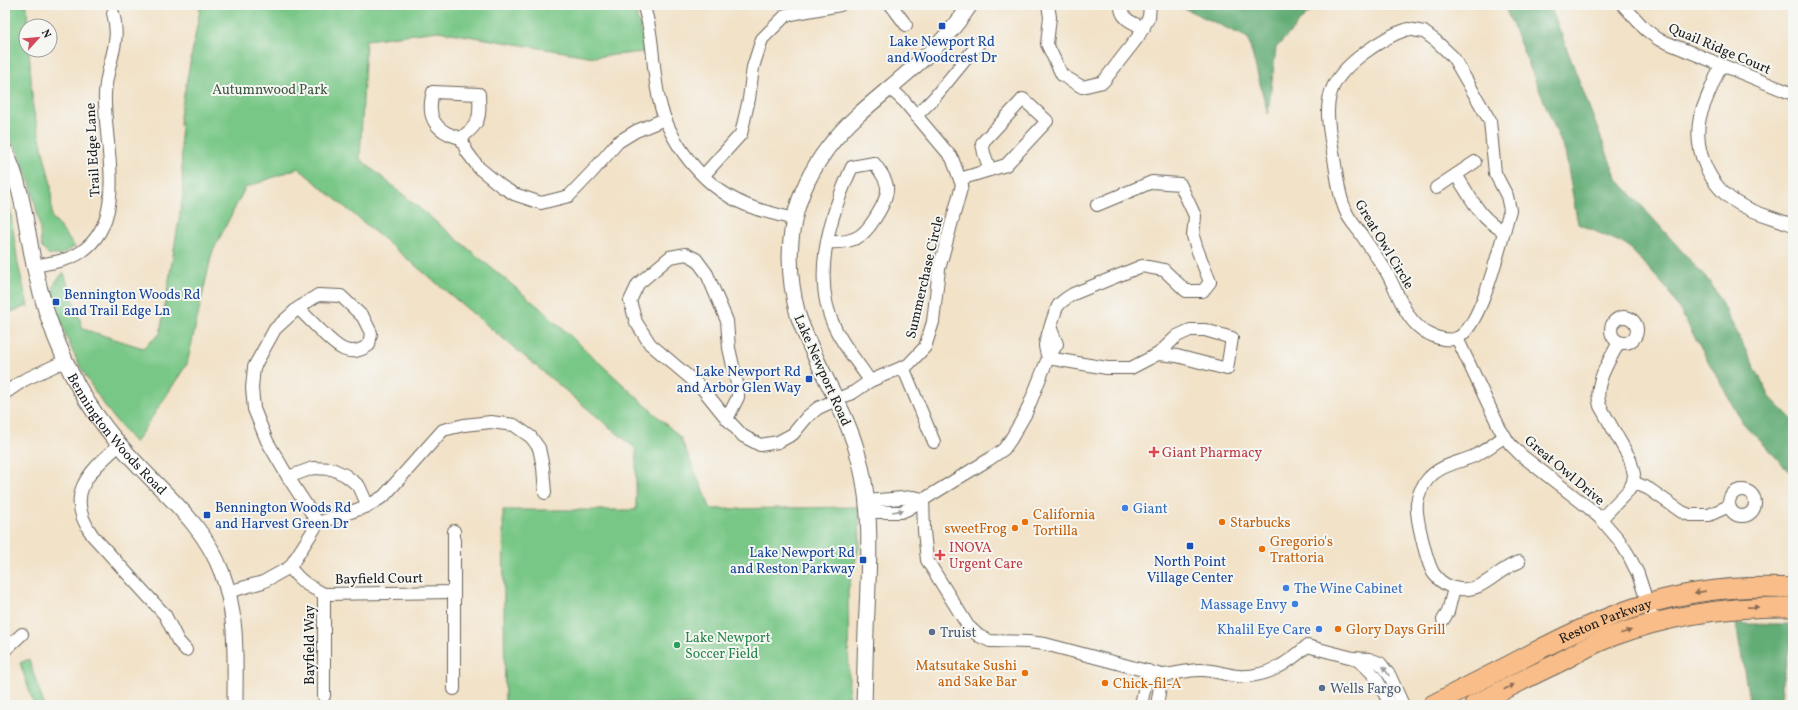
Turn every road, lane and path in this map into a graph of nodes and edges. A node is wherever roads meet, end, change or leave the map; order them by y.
1 (643, 5) edge
2 (840, 5) edge
3 (890, 5) edge
4 (970, 5) edge
5 (1048, 5) edge
6 (1121, 5) edge
7 (1150, 5) edge
8 (1623, 5) edge
9 (113, 13) dead end
10 (906, 25) dead end
11 (1144, 28) junction
12 (979, 43) dead end
13 (1720, 66) junction
14 (890, 88) junction
15 (1793, 94) edge
16 (916, 116) junction
17 (665, 119) junction
18 (461, 138) junction
19 (5, 151) edge
20 (1475, 162) dead end
21 (990, 170) junction
22 (1456, 174) junction
23 (704, 175) junction
24 (960, 179) junction
25 (1436, 188) dead end
26 (1097, 205) dead end
27 (793, 219) junction
28 (1793, 225) edge
29 (1504, 231) junction
30 (827, 242) junction
31 (34, 266) junction
32 (298, 308) junction
33 (1457, 338) junction
34 (1619, 342) junction
35 (1158, 354) junction
36 (1048, 358) junction
37 (65, 361) junction
38 (903, 367) junction
39 (870, 381) junction
40 (5, 393) edge
41 (836, 400) junction
42 (727, 419) junction
43 (1505, 436) junction
44 (934, 442) dead end
45 (120, 445) junction
46 (288, 477) junction
47 (1633, 482) junction
48 (545, 492) dead end
49 (923, 499) junction
50 (368, 506) junction
51 (868, 506) junction
52 (1729, 506) dead end
53 (1601, 519) junction
54 (318, 523) junction
55 (454, 531) dead end
56 (1519, 562) dead end
57 (290, 567) junction
58 (1454, 588) junction
59 (1793, 588) edge
60 (228, 592) junction
61 (454, 592) junction
62 (324, 594) junction
63 (1648, 604) junction
64 (1793, 607) edge
65 (1443, 620) dead end
66 (1654, 623) junction
67 (22, 634) dead end
68 (5, 650) edge
69 (186, 650) dead end
70 (1353, 658) junction
71 (1148, 671) junction
72 (1162, 675) junction
73 (454, 689) dead end
74 (324, 696) dead end
75 (234, 705) edge
76 (864, 705) edge
77 (1141, 705) edge
78 (1157, 705) edge
79 (1390, 705) edge
80 (1403, 705) edge
81 (1432, 705) edge
82 (1474, 705) edge

1 - 17 street
2 - 23 street
3 - 10 street
4 - 14 street, Lake Newport Road
5 - 11 street
6 - 11 street
7 - 11 street
8 - 13 street, Quail Ridge Court
9 - 31 street, Trail Edge Lane
12 - 16 street
13 - 15 street, Quail Ridge Court
13 - 28 street
14 - 16 street, Summerchase Circle
14 - 27 street, Lake Newport Road
16 - 24 street, Summerchase Circle
17 - 18 street
17 - 23 street
18 - 18 street
19 - 31 street, Bennington Woods Road
20 - 22 street
21 - 21 street
21 - 24 street
22 - 25 street
22 - 29 street
23 - 27 street
24 - 38 street, Summerchase Circle
26 - 36 street
27 - 41 street, Lake Newport Road
29 - 33 street, Great Owl Circle
29 - 33 street, Great Owl Circle
30 - 30 street
30 - 39 street
31 - 37 street, Bennington Woods Road
32 - 32 street
32 - 46 street
33 - 43 street, Great Owl Drive
34 - 34 street
34 - 47 street
35 - 35 street
35 - 36 street
36 - 49 street
37 - 40 street
37 - 45 street, Bennington Woods Road
38 - 39 street, Summerchase Circle
38 - 44 street
39 - 41 street, Summerchase Circle
41 - 42 street, Summerchase Circle
41 - 51 street, Lake Newport Road
42 - 42 street, Summerchase Circle
43 - 53 street, Great Owl Drive
43 - 58 street
45 - 60 street, Bennington Woods Road
45 - 69 street
46 - 50 street
46 - 54 street
47 - 52 street
47 - 53 street
48 - 50 street
49 - 51 street
49 - 71 street
50 - 54 street
51 - 76 street, Lake Newport Road
53 - 63 street, Great Owl Drive
54 - 57 street
55 - 61 street
56 - 58 street
57 - 60 street
57 - 62 street, Bayfield Court
58 - 65 street
59 -> 63 main road, Reston Parkway
60 - 75 street, Bennington Woods Road
61 - 62 street, Bayfield Court
61 - 73 street
62 - 74 street, Bayfield Way
63 - 66 street, Great Owl Drive
63 - 81 main road, Reston Parkway
66 -> 64 main road, Reston Parkway
82 -> 66 main road, Reston Parkway
67 - 68 street
70 - 72 street
70 - 79 street
80 -> 70 street
71 - 72 street
71 - 77 street
72 - 78 street

